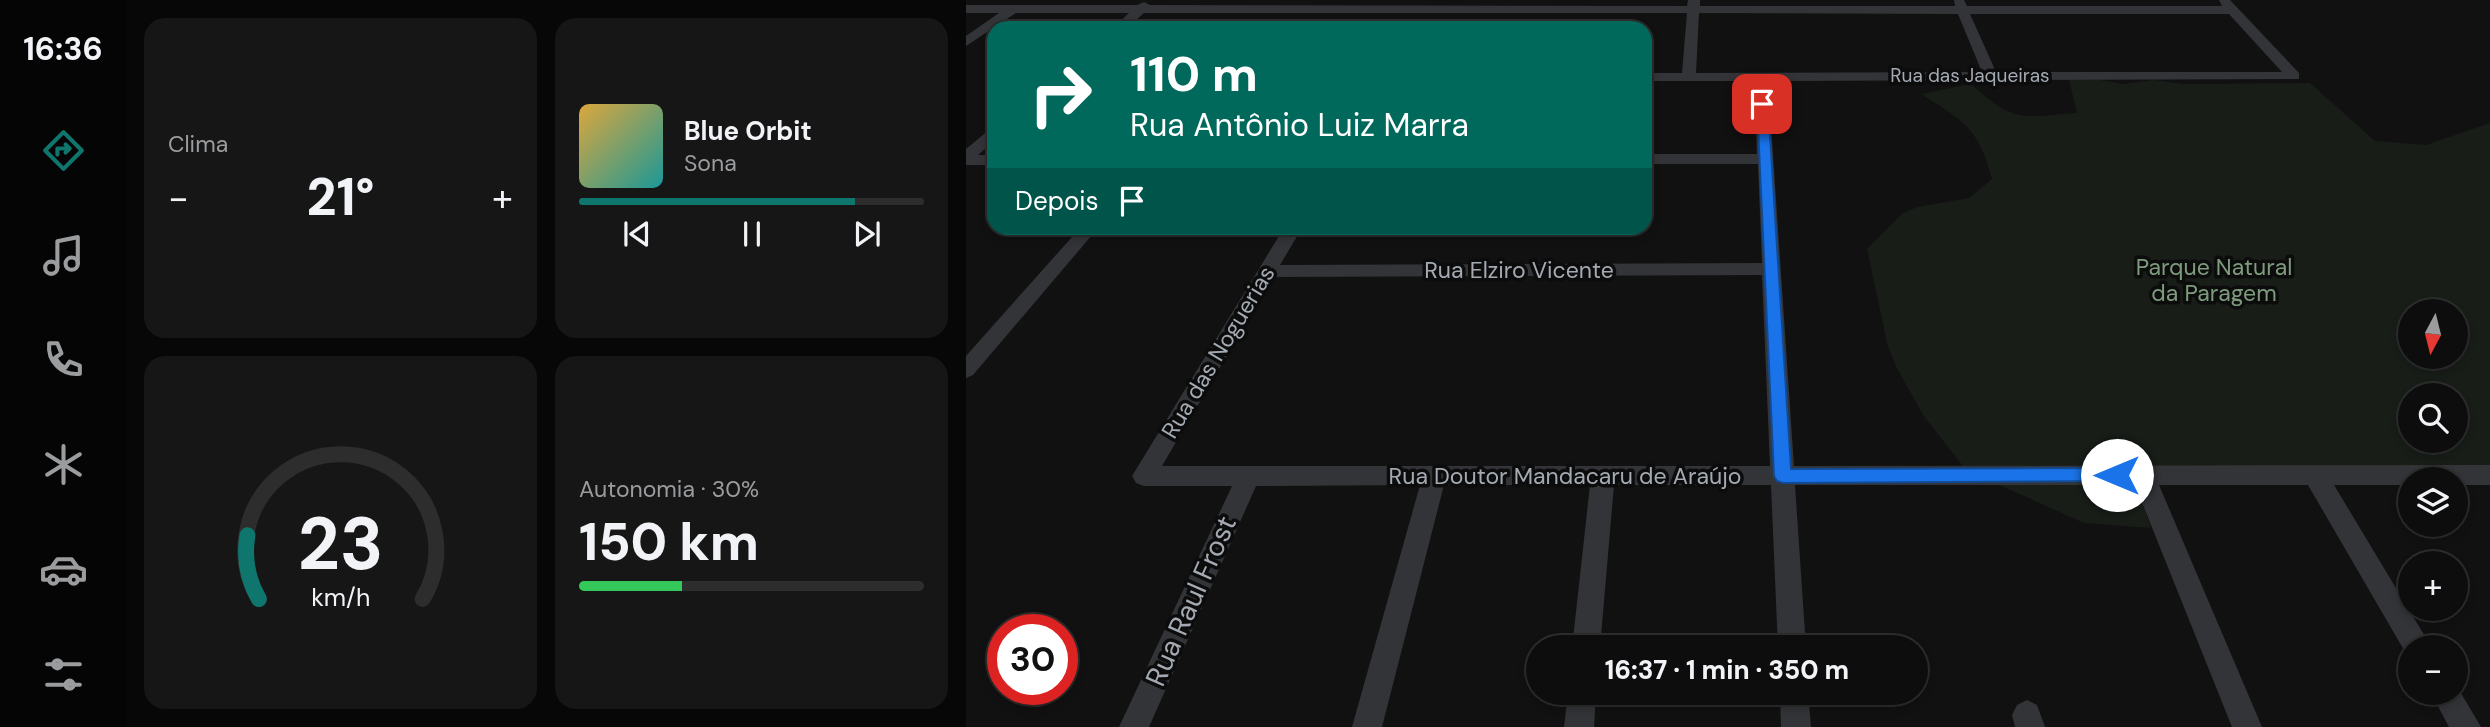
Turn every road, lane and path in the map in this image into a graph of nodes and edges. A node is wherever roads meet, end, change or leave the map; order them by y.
1 (1026, 0) edge
2 (1146, 4) edge
3 (1694, 4) edge
4 (2228, 5) edge
5 (1960, 6) edge
6 (966, 9) edge
7 (1425, 9) edge
8 (1013, 10) junction
9 (997, 21) edge
10 (1127, 21) edge
11 (987, 28) edge
12 (966, 42) edge
13 (1990, 75) junction
14 (1652, 76) edge
15 (1689, 77) junction
16 (1760, 77) junction
17 (987, 140) edge
18 (966, 159) edge
19 (1652, 159) edge
20 (1766, 159) junction
21 (987, 160) edge
22 (1083, 235) edge
23 (1289, 235) edge
24 (1771, 269) junction
25 (1267, 271) junction
26 (966, 370) edge
27 (2143, 475) junction
28 (2315, 475) junction
29 (2490, 475) edge
30 (1144, 476) joint
31 (1248, 476) junction
32 (1435, 476) junction
33 (1602, 476) junction
34 (1783, 476) junction
35 (1587, 635) edge
36 (1791, 635) edge
37 (2410, 635) edge
38 (1581, 705) edge
39 (1795, 705) edge
40 (2452, 705) edge
41 (2247, 726) edge
42 (1134, 727) edge
43 (1367, 727) edge
44 (1579, 727) edge
45 (1796, 727) edge
46 (2466, 727) edge

1 - 8 street
2 - 7 street
2 - 8 street
2 - 10 street
3 - 5 street
3 - 7 street
3 - 15 street
4 - 5 street
4 - 13 street, Rua das Jaqueiras
5 - 13 street
6 - 8 street
8 - 9 street
11 - 12 street
13 - 16 street, Rua das Jaqueiras
14 - 15 street, Rua das Jaqueiras
15 - 16 street, Rua das Jaqueiras
16 - 20 street
17 - 18 street
18 - 21 street
19 - 20 street
20 - 24 street
22 - 26 street
23 - 25 street, Rua das Noguerias
24 - 25 street, Rua Elziro Vicente
24 - 34 street
25 - 30 street, Rua das Noguerias
27 - 28 street, Rua Doutor Mandacaru de Araújo
27 - 34 street, Rua Doutor Mandacaru de Araújo
27 - 41 street
28 - 29 street, Rua Doutor Mandacaru de Araújo
28 - 37 street
30 - 31 street, Rua Doutor Mandacaru de Araújo
31 - 32 street, Rua Doutor Mandacaru de Araújo
31 - 42 street, Rua Raul Frost
32 - 33 street, Rua Doutor Mandacaru de Araújo
32 - 43 street
33 - 34 street, Rua Doutor Mandacaru de Araújo
33 - 35 street
34 - 36 street
38 - 44 street
39 - 45 street
40 - 46 street

